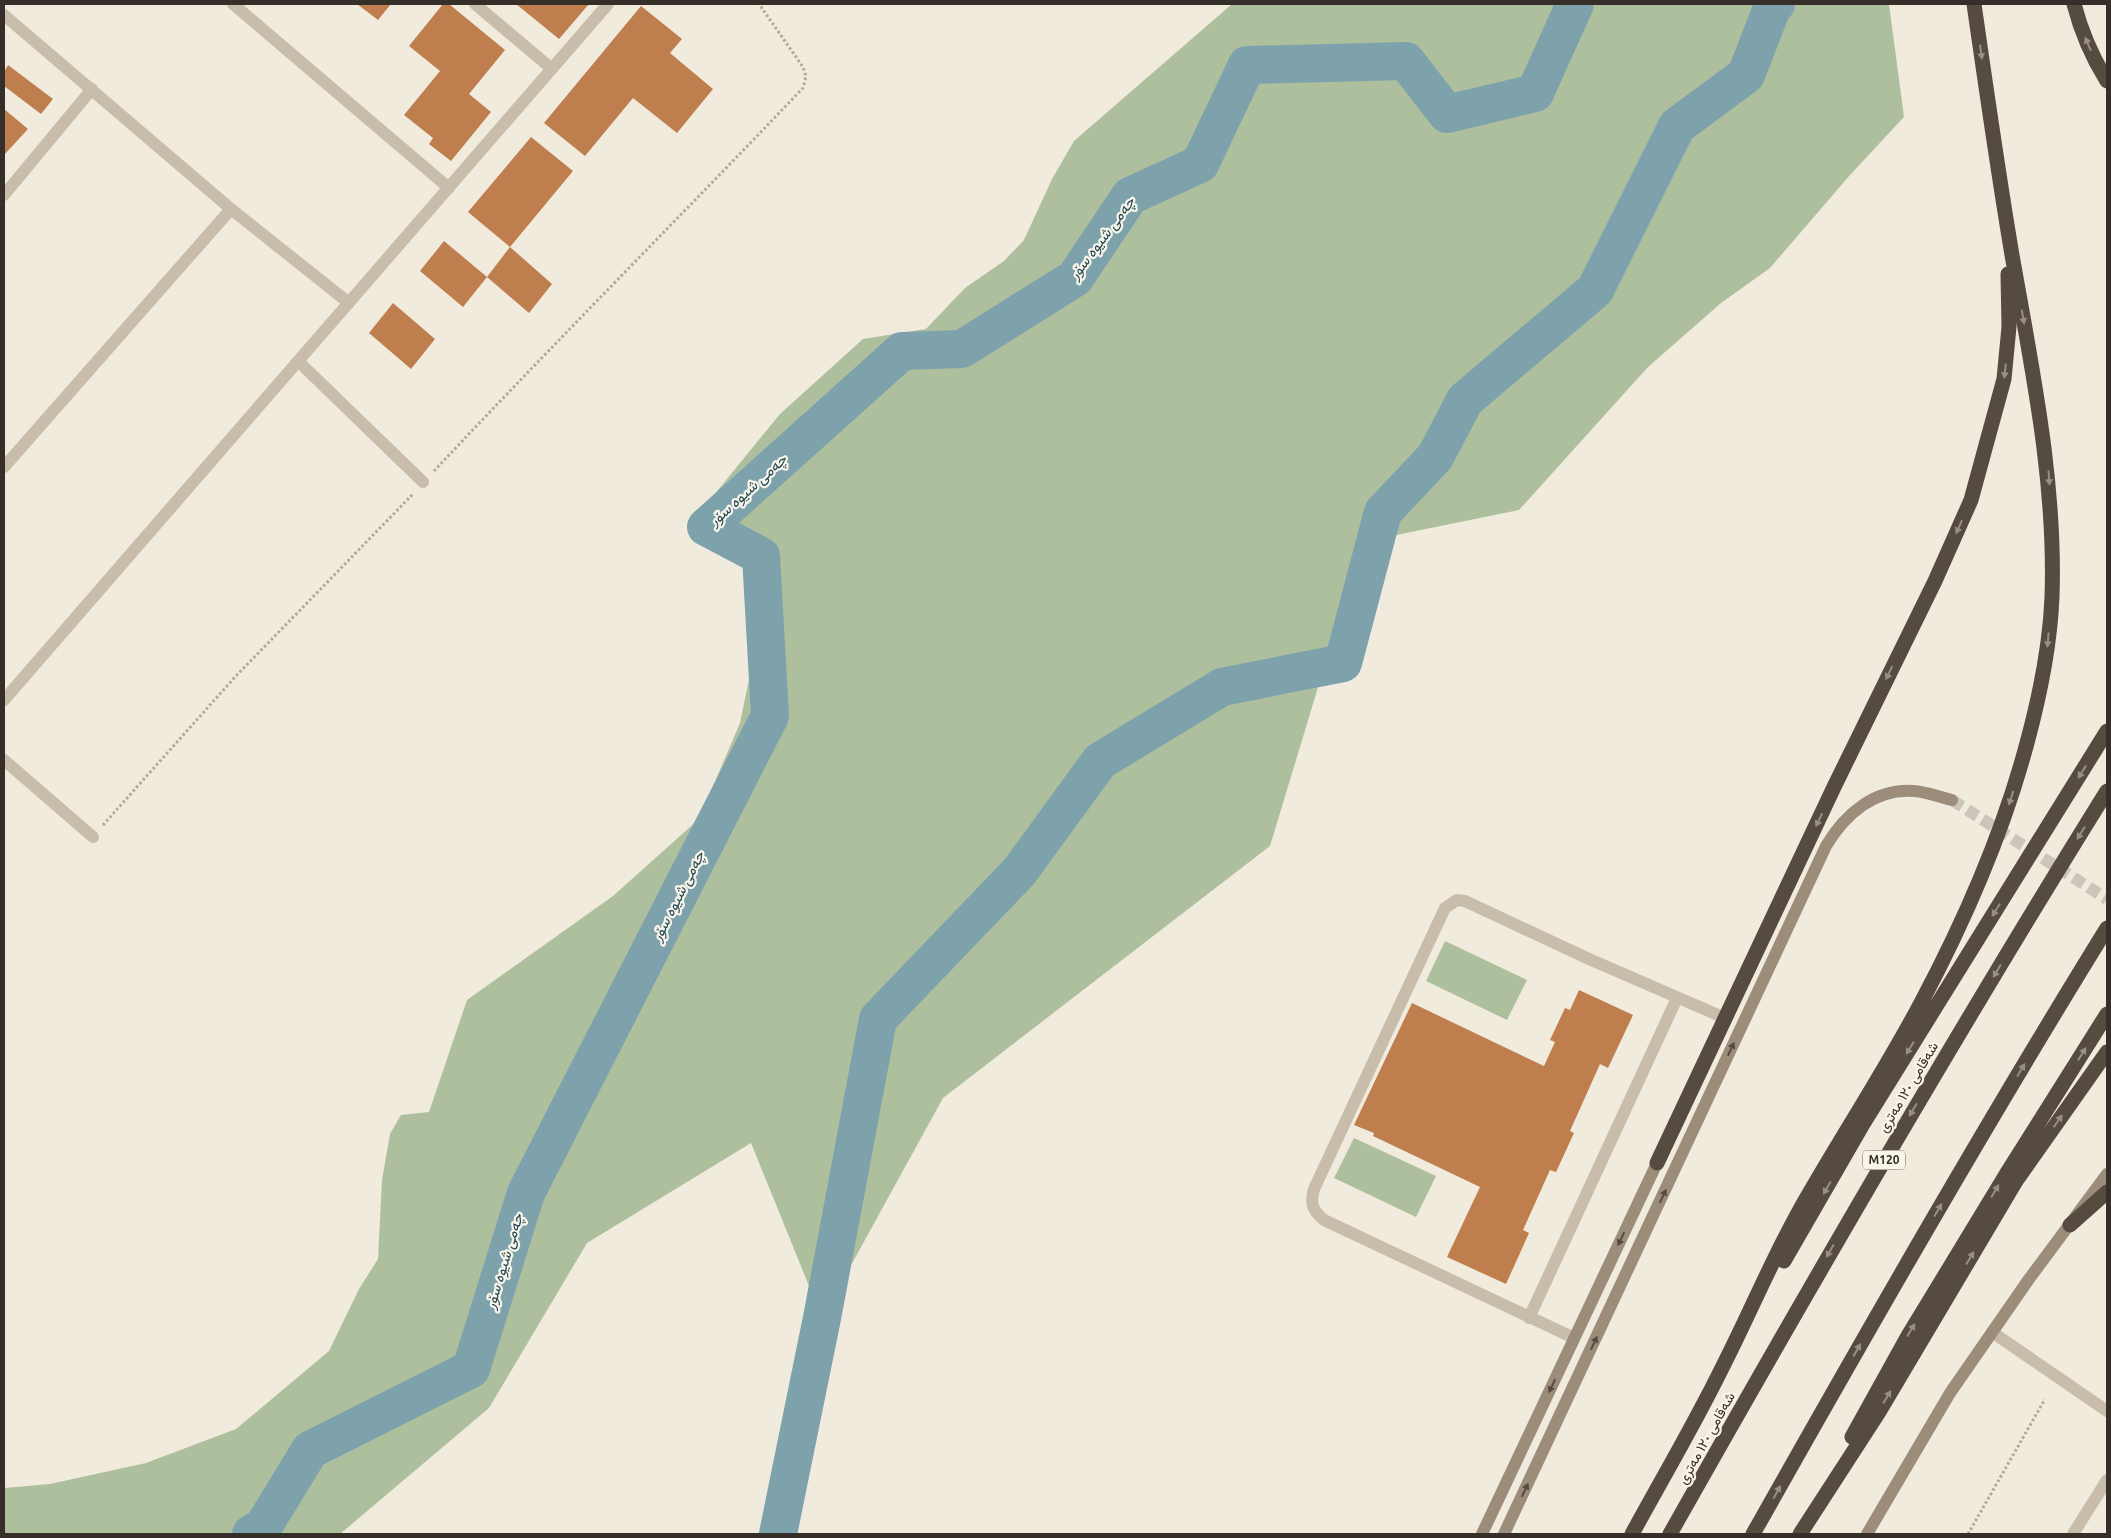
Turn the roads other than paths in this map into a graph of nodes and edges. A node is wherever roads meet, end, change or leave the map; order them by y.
1 (233, 4) edge
2 (475, 4) edge
3 (608, 4) edge
4 (1974, 4) edge
5 (2074, 4) edge
6 (4, 15) edge
7 (552, 69) junction
8 (2107, 81) edge
9 (92, 89) junction
10 (449, 188) junction
11 (4, 195) edge
12 (2002, 200) junction
13 (231, 209) junction
14 (349, 303) junction
15 (298, 361) junction
16 (4, 467) edge
17 (423, 482) road end
18 (4, 700) edge
19 (2107, 731) edge
20 (4, 760) edge
21 (2107, 791) edge
22 (1952, 800) tunnel mouth
23 (93, 837) road end
24 (2107, 928) edge
25 (1677, 998) junction
26 (2107, 1014) edge
27 (1725, 1018) junction
28 (2107, 1052) edge
29 (1657, 1163) joint
30 (2107, 1174) edge
31 (2107, 1192) edge
32 (2070, 1225) junction
33 (1529, 1318) junction
34 (1992, 1332) junction
35 (1574, 1338) junction
36 (1720, 1373) junction
37 (2107, 1411) edge
38 (2107, 1480) edge
39 (1822, 1497) junction
40 (1482, 1534) edge
41 (1504, 1534) edge
42 (1632, 1534) edge
43 (1670, 1534) edge
44 (1753, 1534) edge
45 (1800, 1534) edge
46 (1867, 1534) edge
47 (2073, 1534) edge

1 - 10 street
2 - 7 street
3 - 7 street
4 -> 12 highway
8 -> 5 highway
6 - 9 street
7 - 10 street
9 - 11 street
9 - 13 street
10 - 14 street
12 -> 27 highway
12 -> 36 highway
13 - 14 street
13 - 16 street
14 - 15 street
15 - 17 street
15 - 18 street
19 -> 36 highway
20 - 23 street
21 -> 43 highway, شەقامی ١٢٠ مەتری / M120
41 -> 22 street
44 -> 24 highway
25 - 27 street
25 - 33 street
25 - 33 street
39 -> 26 highway
27 - 29 highway
39 -> 28 highway
29 -> 35 street
30 - 32 street
31 - 32 highway
32 - 34 street
33 - 35 street
34 - 37 street
34 - 46 street
35 -> 40 street
36 - 42 highway
38 - 47 street
39 - 45 highway

